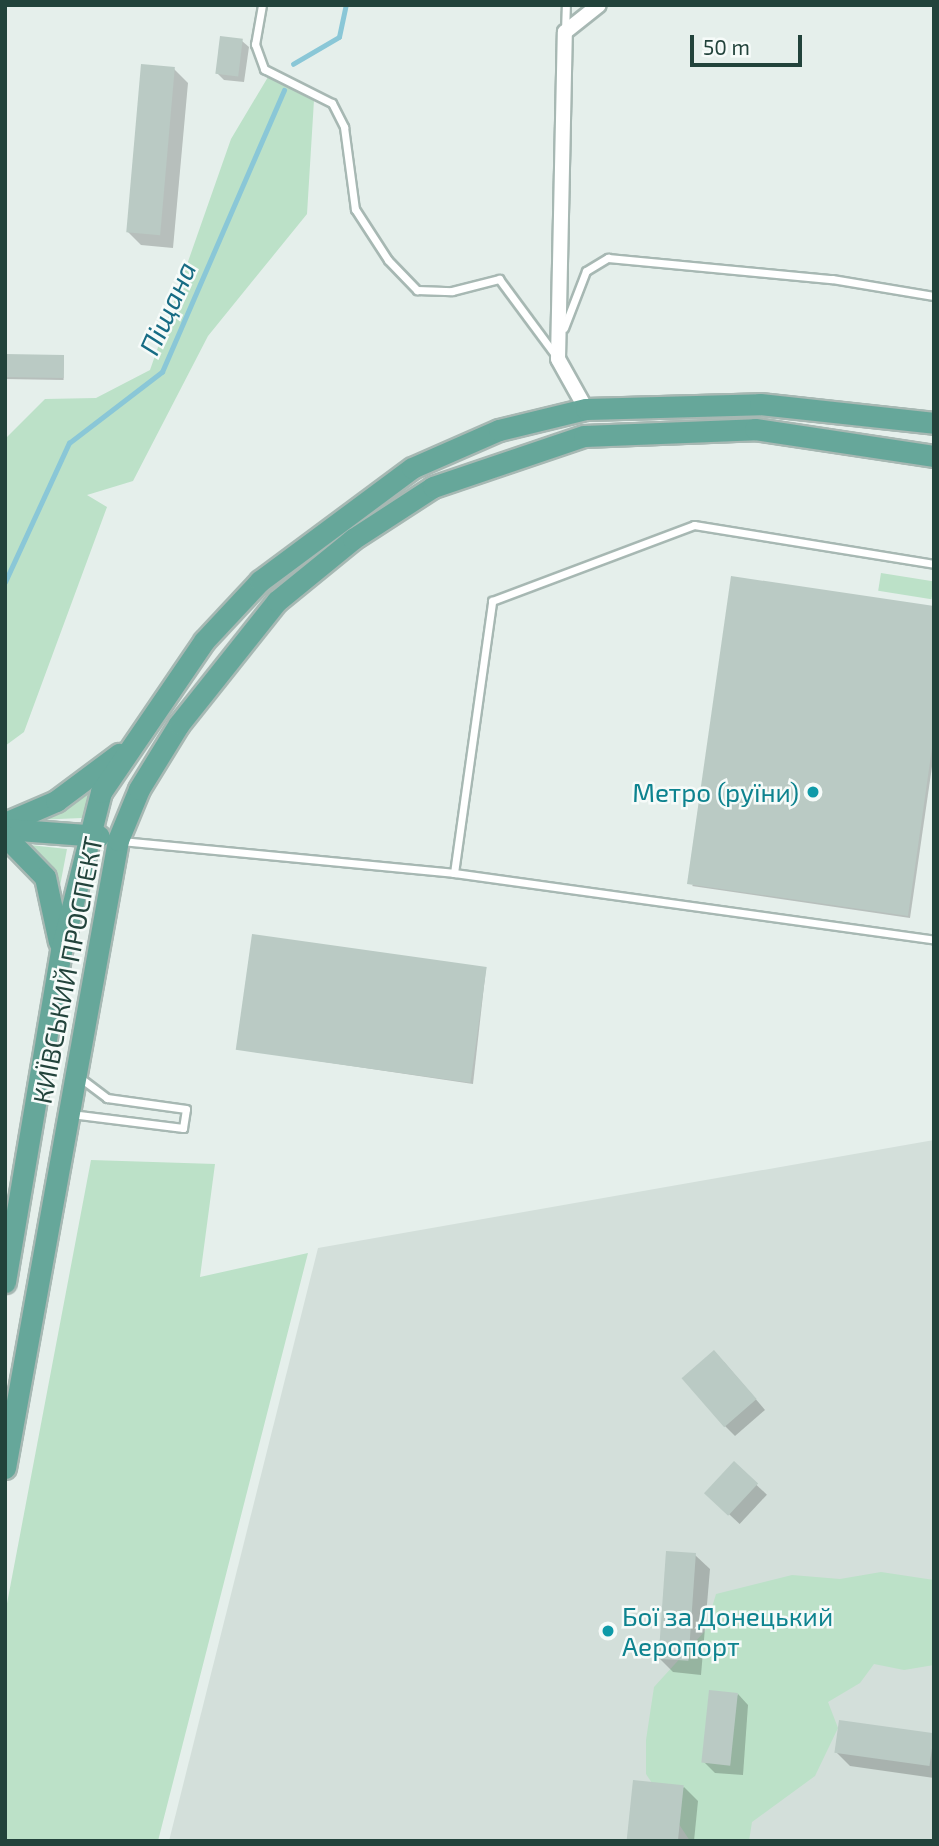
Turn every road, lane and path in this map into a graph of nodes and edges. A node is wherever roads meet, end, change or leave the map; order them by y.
1 (262, 5) edge
2 (566, 5) edge
3 (599, 5) edge
4 (565, 32) junction
5 (934, 296) edge
6 (558, 359) junction
7 (586, 409) junction
8 (934, 423) edge
9 (934, 456) edge
10 (934, 564) edge
11 (204, 641) junction
12 (230, 660) junction
13 (130, 747) junction
14 (5, 826) edge
15 (87, 833) junction
16 (5, 836) edge
17 (118, 840) junction
18 (454, 873) junction
19 (934, 940) edge
20 (61, 951) junction
21 (74, 1072) junction
22 (67, 1114) junction
23 (5, 1282) edge
24 (5, 1468) edge

1 - 6 lane
2 - 4 lane
3 - 4 street
4 - 6 street
5 - 6 lane
6 - 7 street
7 - 8 main road, КИЇВСЬКИЙ ПРОСПЕКТ
7 - 11 main road, КИЇВСЬКИЙ ПРОСПЕКТ
9 - 12 main road, КИЇВСЬКИЙ ПРОСПЕКТ
10 - 18 lane
11 - 12 main road
11 - 13 main road, КИЇВСЬКИЙ ПРОСПЕКТ
12 - 17 main road, КИЇВСЬКИЙ ПРОСПЕКТ
13 - 14 main road
13 - 15 main road, КИЇВСЬКИЙ ПРОСПЕКТ
14 - 15 main road
15 - 17 main road
15 - 20 main road, КИЇВСЬКИЙ ПРОСПЕКТ
16 - 20 main road
17 - 18 lane
17 - 21 main road, КИЇВСЬКИЙ ПРОСПЕКТ
18 - 19 lane
20 - 23 main road, КИЇВСЬКИЙ ПРОСПЕКТ
21 - 22 main road, КИЇВСЬКИЙ ПРОСПЕКТ
21 - 22 lane
22 - 24 main road, КИЇВСЬКИЙ ПРОСПЕКТ

